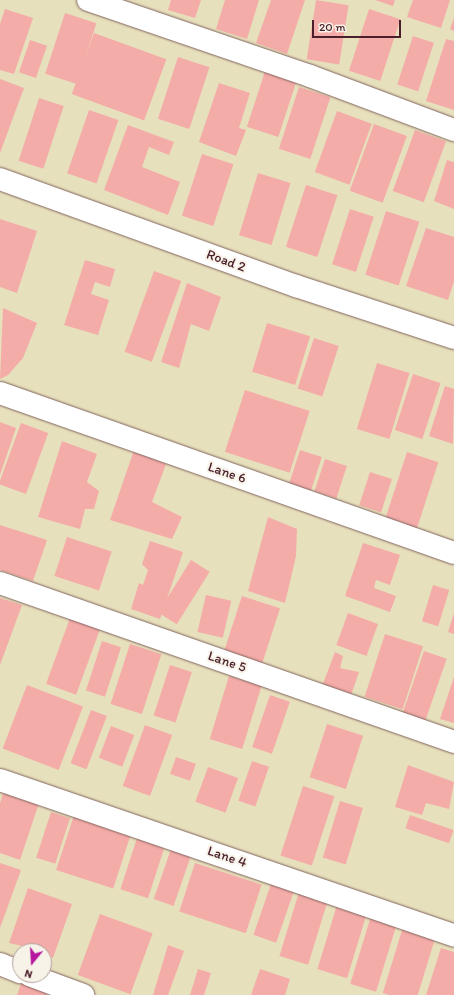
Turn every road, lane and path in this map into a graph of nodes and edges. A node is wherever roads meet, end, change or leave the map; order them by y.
1 (88, 0) edge
2 (454, 130) edge
3 (0, 179) edge
4 (454, 338) edge
5 (0, 394) edge
6 (454, 553) edge
7 (0, 583) edge
8 (454, 742) edge
9 (0, 780) edge
10 (454, 935) edge
11 (0, 964) edge
12 (12, 969) edge
13 (51, 983) edge
14 (83, 995) edge

1 - 2 street
3 - 4 street, Road 2
5 - 6 street, Lane 6
7 - 8 street, Lane 5
9 - 10 street, Lane 4
11 - 12 street
13 - 14 street

